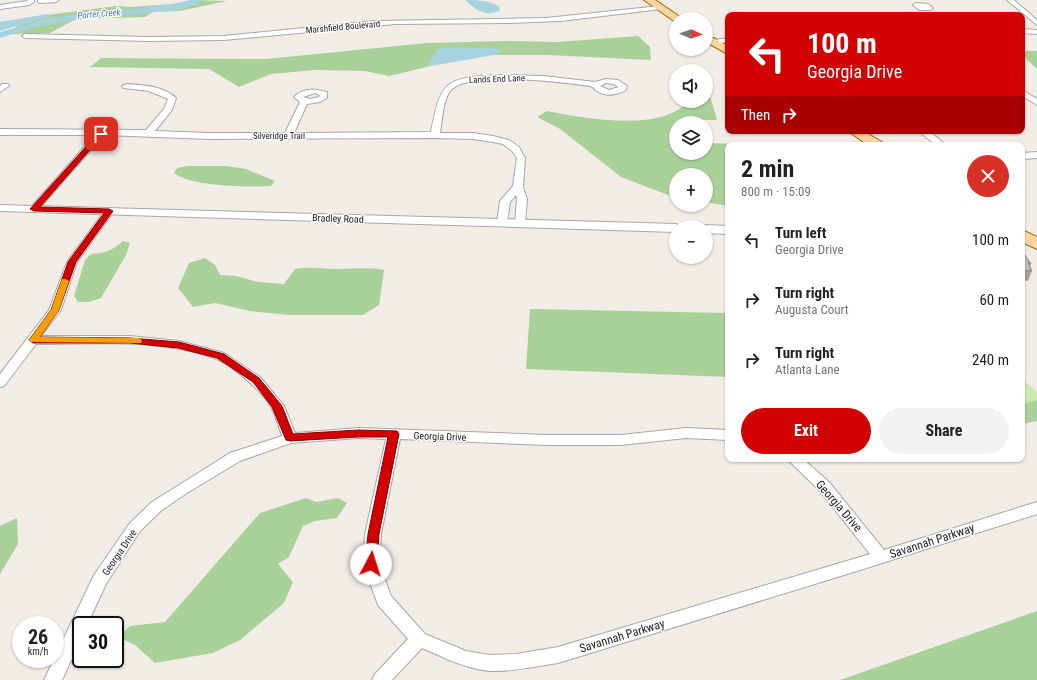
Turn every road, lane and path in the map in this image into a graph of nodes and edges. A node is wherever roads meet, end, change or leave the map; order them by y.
1 (31, 0) edge
2 (43, 0) edge
3 (56, 0) edge
4 (649, 0) edge
5 (1010, 0) edge
6 (0, 7) edge
7 (660, 8) junction
8 (925, 9) dead end
9 (928, 12) edge
10 (1024, 12) edge
11 (1025, 13) edge
12 (669, 14) edge
13 (1037, 23) edge
14 (1025, 31) edge
15 (1037, 32) edge
16 (25, 36) dead end
17 (713, 40) edge
18 (725, 40) edge
19 (713, 42) edge
20 (725, 49) edge
21 (596, 85) dead end
22 (126, 86) dead end
23 (1025, 94) edge
24 (304, 101) dead end
25 (1037, 103) edge
26 (0, 132) edge
27 (101, 134) junction
28 (148, 134) junction
29 (859, 134) edge
30 (928, 134) edge
31 (435, 135) junction
32 (288, 136) junction
33 (872, 142) edge
34 (938, 142) edge
35 (1037, 155) edge
36 (1025, 156) edge
37 (518, 187) junction
38 (0, 208) edge
39 (34, 209) junction
40 (109, 211) junction
41 (502, 223) junction
42 (520, 223) junction
43 (669, 228) edge
44 (713, 229) edge
45 (725, 230) edge
46 (33, 340) junction
47 (0, 383) edge
48 (394, 434) junction
49 (725, 435) edge
50 (290, 438) junction
51 (797, 462) edge
52 (1037, 508) edge
53 (881, 556) junction
54 (419, 639) junction
55 (53, 680) edge
56 (381, 680) edge

1 - 6 street
2 - 3 street
4 - 7 main road
5 - 10 street
7 - 12 main road
7 - 16 street, Marshfield Boulevard
8 - 9 street
11 - 13 street
14 - 15 street
17 - 18 street
19 - 20 main road
21 - 31 street, Lands End Lane
22 - 28 street
23 - 25 street
24 - 32 street
26 - 27 street, Silveridge Trail
27 - 28 street, Silveridge Trail
27 - 39 street
28 - 32 street, Silveridge Trail
29 - 33 main road
30 - 34 street
31 - 32 street, Silveridge Trail
31 - 37 street, Silveridge Trail
35 - 36 street
37 - 41 street
37 - 42 street, Silveridge Trail
38 - 39 street, Bradley Road
39 - 40 street, Bradley Road
40 - 41 street, Bradley Road
40 - 46 street
41 - 42 street, Bradley Road
42 - 43 street, Bradley Road
44 - 45 street
46 - 47 street
46 - 50 street
48 - 49 street, Georgia Drive
48 - 50 street, Georgia Drive
48 - 54 street, Savannah Parkway
50 - 55 street, Georgia Drive
51 - 53 street, Georgia Drive
52 - 53 street, Savannah Parkway
53 - 54 street, Savannah Parkway
54 - 56 street

